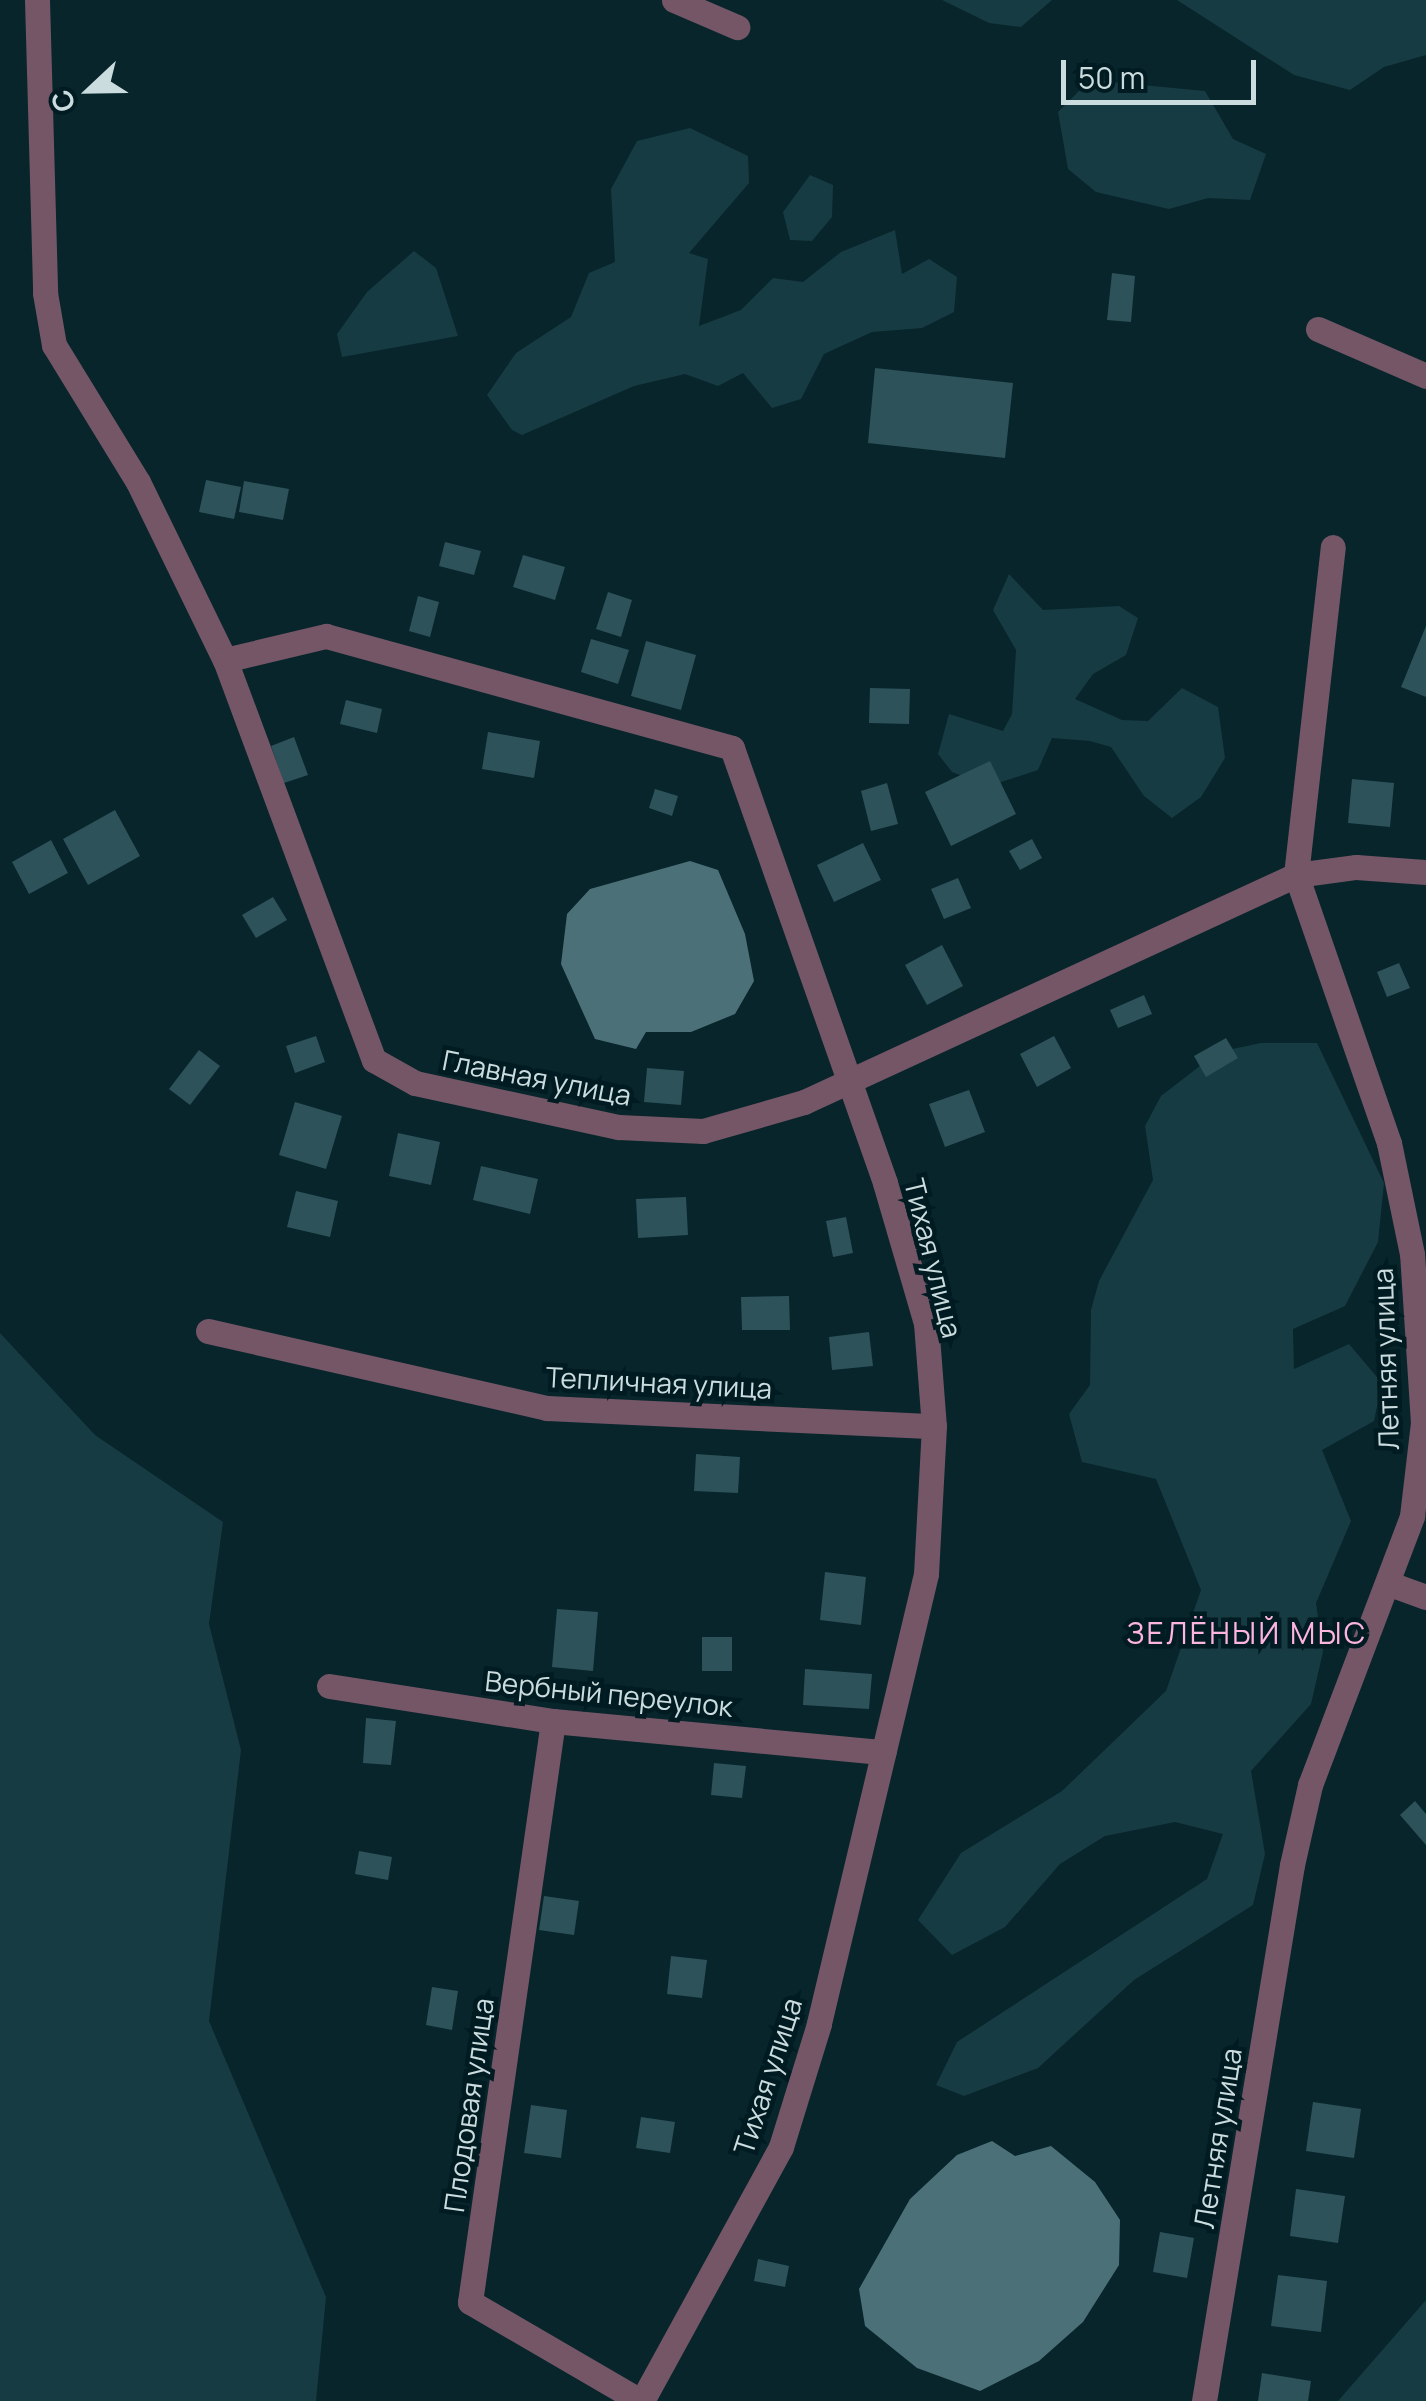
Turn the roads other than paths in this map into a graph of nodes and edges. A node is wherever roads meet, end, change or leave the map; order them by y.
1 (37, 0) edge
2 (674, 0) edge
3 (737, 27) dead end
4 (1318, 328) dead end
5 (1426, 376) edge
6 (1334, 546) dead end
7 (225, 660) junction
8 (1426, 872) edge
9 (1296, 875) junction
10 (849, 1080) junction
11 (1419, 1254) edge
12 (208, 1331) dead end
13 (934, 1426) junction
14 (1390, 1584) junction
15 (1426, 1598) edge
16 (329, 1686) dead end
17 (553, 1721) junction
18 (884, 1752) junction
19 (641, 2401) edge
20 (1204, 2401) edge

1 - 7 street, Главная улица
2 - 3 street
4 - 5 street
6 - 9 street, Летняя улица
7 - 10 street, Тихая улица
7 - 10 street, Главная улица
8 - 9 street, Главная улица
9 - 10 street, Главная улица
9 - 11 street, Летняя улица
10 - 13 street, Тихая улица
11 - 14 street, Летняя улица
12 - 13 street, Тепличная улица
13 - 18 street, Тихая улица
14 - 15 street
14 - 20 street, Летняя улица
16 - 17 street, Вербный переулок
17 - 18 street, Вербный переулок
17 - 19 street, Плодовая улица
18 - 19 street, Тихая улица

